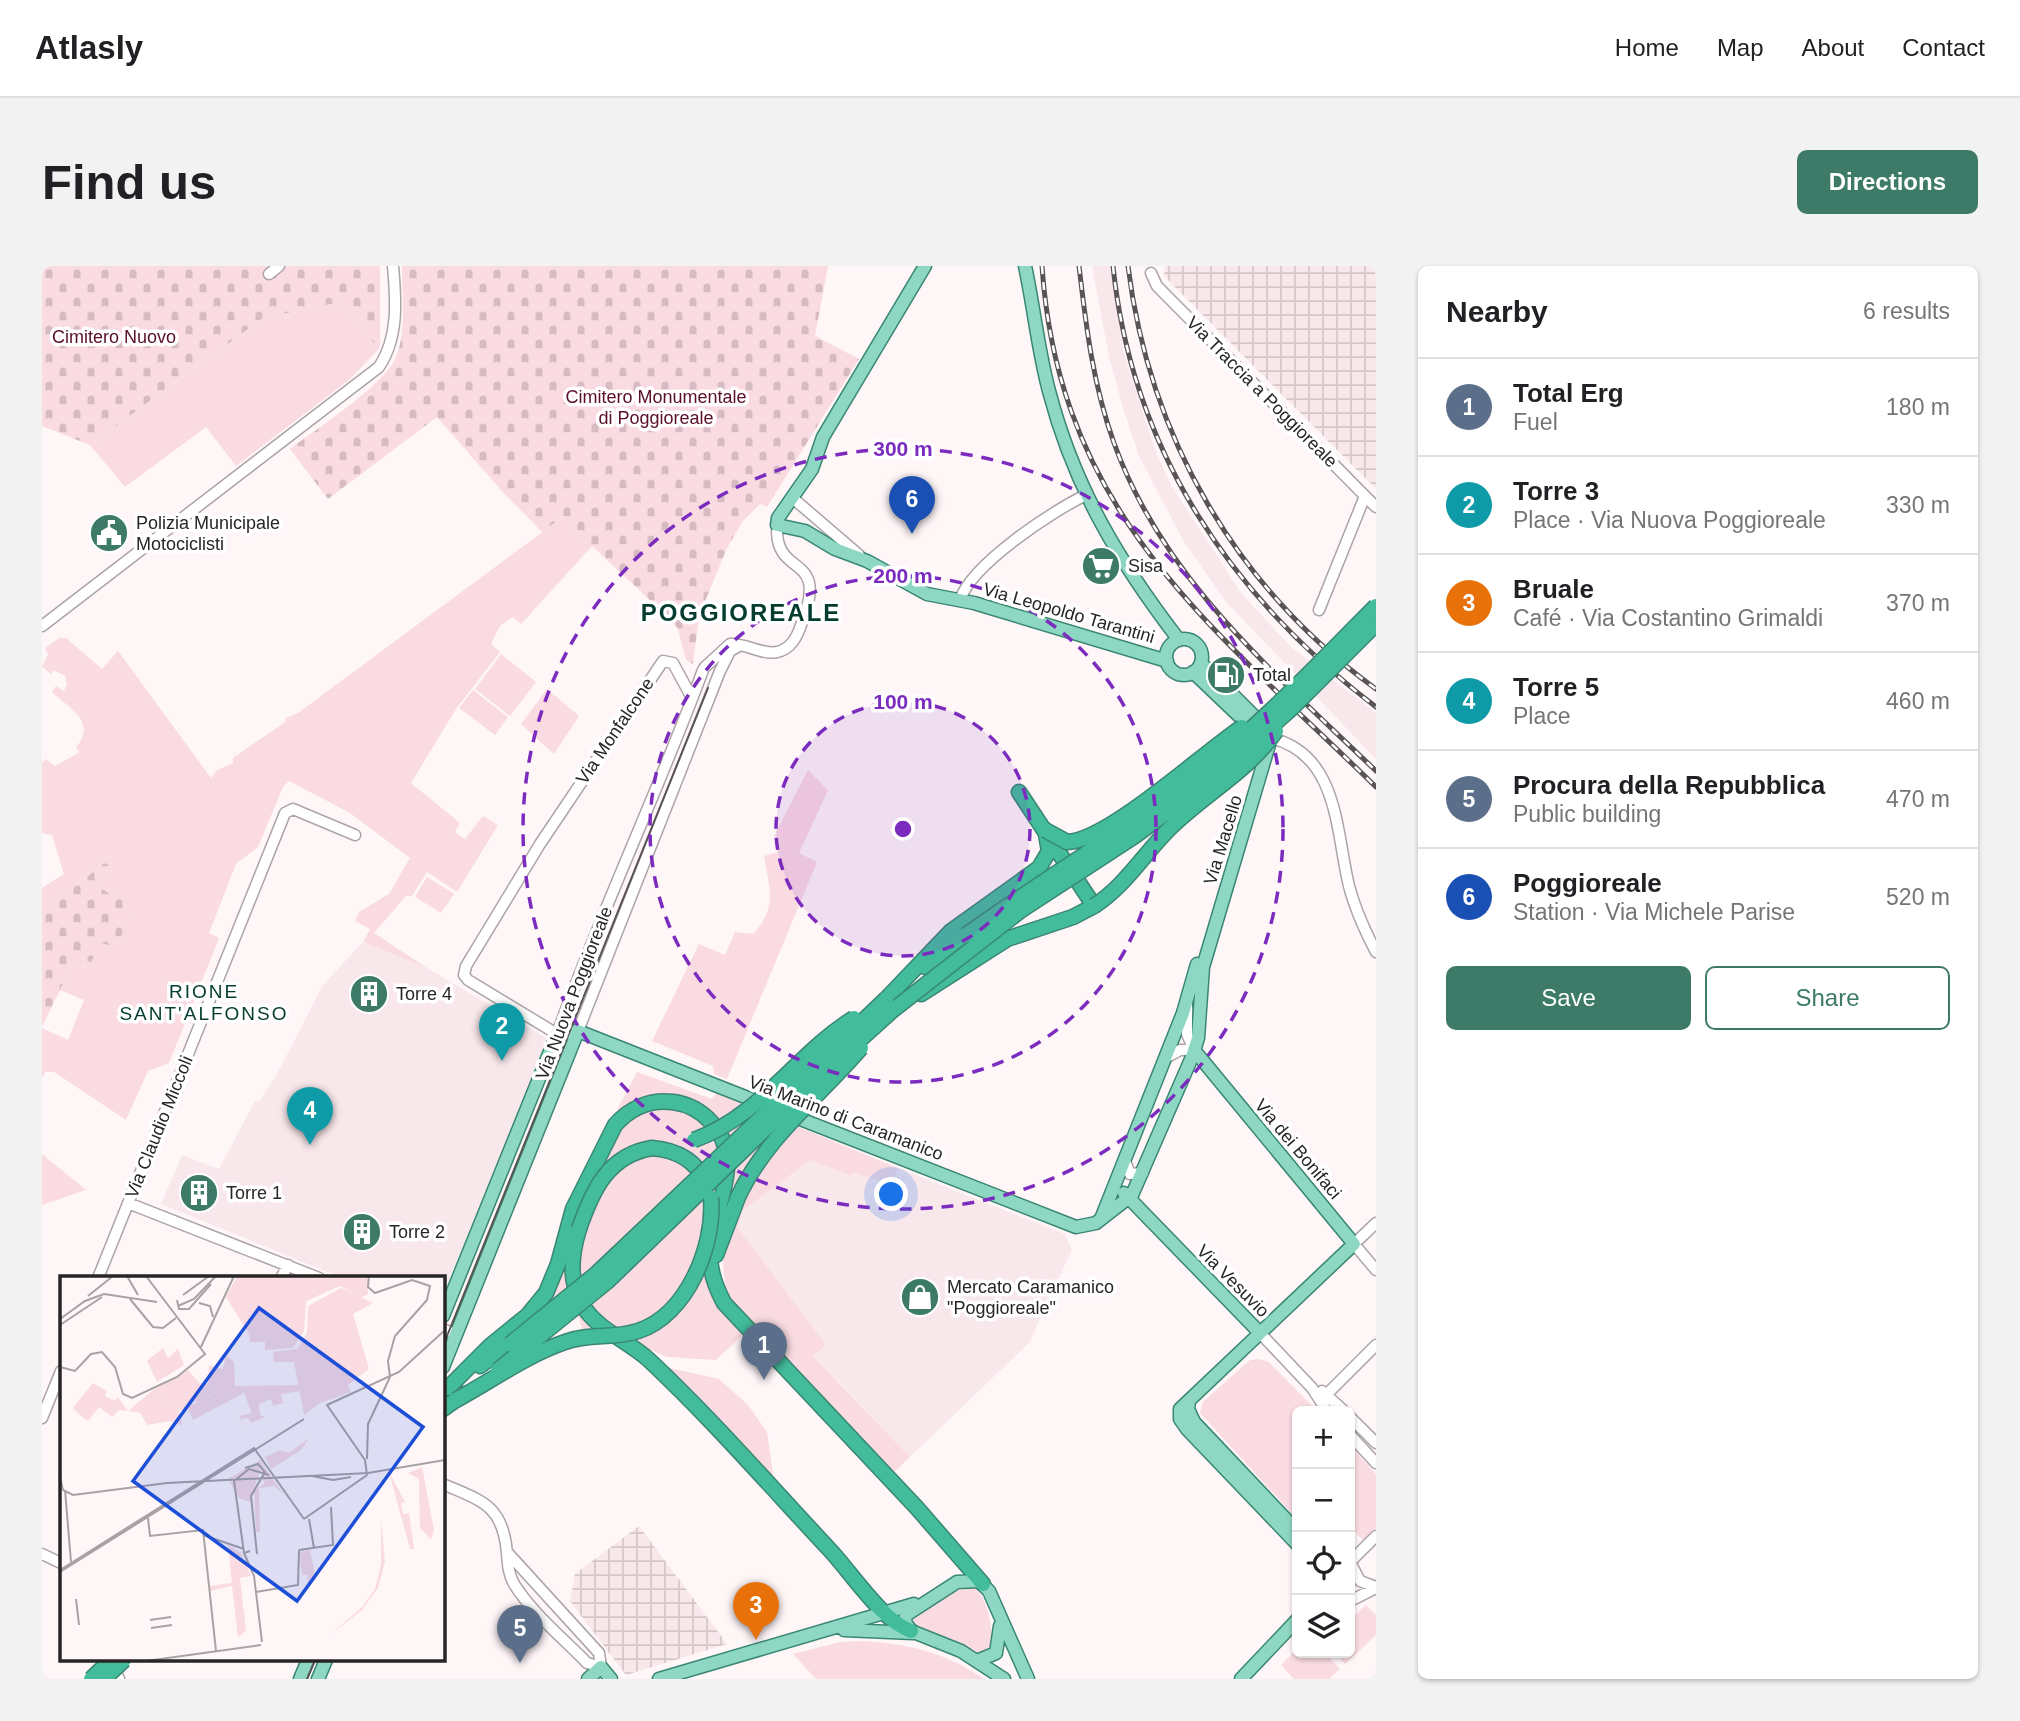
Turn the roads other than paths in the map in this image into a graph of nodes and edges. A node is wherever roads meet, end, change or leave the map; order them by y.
1 (279, 266) edge
2 (393, 266) edge
3 (925, 266) edge
4 (1025, 266) edge
5 (1151, 273) dead end
6 (269, 274) dead end
7 (1086, 495) junction
8 (1365, 496) junction
9 (796, 500) dead end
10 (1376, 507) edge
11 (781, 530) junction
12 (867, 561) junction
13 (960, 600) junction
14 (1376, 606) edge
15 (1320, 610) dead end
16 (1376, 614) edge
17 (1376, 624) edge
18 (42, 626) edge
19 (1169, 627) junction
20 (1179, 640) junction
21 (1348, 642) dead end
22 (749, 647) junction
23 (1146, 653) junction
24 (1167, 661) junction
25 (1197, 667) junction
26 (702, 673) junction
27 (718, 678) junction
28 (692, 698) junction
29 (1283, 707) junction
30 (1260, 729) junction
31 (1271, 738) junction
32 (1019, 792) dead end
33 (1045, 830) junction
34 (355, 835) dead end
35 (1094, 906) junction
36 (1376, 952) edge
37 (1200, 967) junction
38 (1188, 997) junction
39 (889, 1004) junction
40 (578, 1031) junction
41 (557, 1034) junction
42 (1194, 1050) junction
43 (1165, 1058) junction
44 (1185, 1073) junction
45 (652, 1148) junction
46 (1123, 1166) junction
47 (1143, 1173) junction
48 (1128, 1200) junction
49 (128, 1203) junction
50 (1101, 1220) junction
51 (1376, 1223) edge
52 (1354, 1244) junction
53 (288, 1265) junction
54 (1376, 1270) edge
55 (99, 1276) edge
56 (282, 1276) edge
57 (314, 1276) edge
58 (717, 1287) junction
59 (444, 1314) edge
60 (449, 1331) edge
61 (1260, 1333) junction
62 (1376, 1345) edge
63 (444, 1361) edge
64 (60, 1373) edge
65 (1312, 1388) junction
66 (449, 1393) edge
67 (1327, 1394) junction
68 (1189, 1401) junction
69 (1324, 1406) edge
70 (1339, 1406) edge
71 (42, 1418) edge
72 (1355, 1422) edge
73 (1355, 1440) edge
74 (1376, 1443) edge
75 (1376, 1463) edge
76 (444, 1484) edge
77 (1292, 1526) edge
78 (1376, 1536) edge
79 (1292, 1539) edge
80 (507, 1552) junction
81 (42, 1554) edge
82 (1355, 1555) edge
83 (60, 1563) edge
84 (1355, 1569) edge
85 (983, 1584) junction
86 (1376, 1588) edge
87 (931, 1597) junction
88 (1355, 1598) edge
89 (886, 1613) junction
90 (1000, 1619) junction
91 (1292, 1629) edge
92 (833, 1630) junction
93 (913, 1632) junction
94 (977, 1661) junction
95 (112, 1662) edge
96 (113, 1662) edge
97 (114, 1662) edge
98 (307, 1662) edge
99 (325, 1662) edge
100 (601, 1667) junction
101 (91, 1679) edge
102 (96, 1679) edge
103 (104, 1679) edge
104 (300, 1679) edge
105 (318, 1679) edge
106 (588, 1679) edge
107 (611, 1679) edge
108 (659, 1679) edge
109 (1004, 1679) edge
110 (1028, 1679) edge
111 (1241, 1679) edge

1 - 6 street
2 - 18 street
3 - 11 main road
4 - 7 main road
5 - 8 street, Via Traccia a Poggioreale
7 - 13 street
7 - 19 main road
8 - 10 street, Via Traccia a Poggioreale
8 - 15 street
9 - 12 street
11 - 12 main road, Via Leopoldo Tarantini
11 - 22 street, Via Nuova Poggioreale
12 - 13 main road, Via Leopoldo Tarantini
13 - 23 main road, Via Leopoldo Tarantini
14 - 29 highway, bridge
16 - 21 street
17 - 29 highway, bridge
19 - 20 main road
19 - 23 main road
20 - 24 main road, Via Leopoldo Tarantini
20 - 25 main road, Via Leopoldo Tarantini
22 - 26 street, Via Nuova Poggioreale
22 - 27 street, Via Nuova Poggioreale
23 - 24 main road, Via Leopoldo Tarantini
24 - 25 main road, Via Leopoldo Tarantini
25 - 30 main road
26 - 27 street
26 - 28 street, Via Nuova Poggioreale
27 - 40 street, Via Nuova Poggioreale
28 - 41 street, Via Nuova Poggioreale
28 - 41 street, Via Monfalcone
29 - 30 street
29 - 33 highway, bridge
29 - 35 highway, bridge
29 - 39 highway, bridge
30 - 31 main road
30 - 37 main road, Via Macello
31 - 36 street
31 - 37 main road, Via Macello
32 - 33 highway
33 - 35 highway, bridge
33 - 39 highway
34 - 49 street, Via Claudio Miccoli
35 - 39 highway, bridge
37 - 38 main road
37 - 42 main road
38 - 42 street
38 - 43 main road
39 - 45 highway, bridge
39 - 58 highway, bridge
39 - 66 highway, bridge
40 - 41 main road
40 - 50 main road, Via Marino di Caramanico
40 - 60 main road, Via Nuova Poggioreale
41 - 59 main road, Via Nuova Poggioreale
42 - 43 street
42 - 44 main road
42 - 52 main road, Via dei Bonifaci
43 - 44 street
43 - 46 main road
44 - 47 main road
45 - 66 highway, bridge
45 - 89 highway, bridge
46 - 47 street
46 - 48 main road
46 - 50 main road
47 - 48 main road
48 - 50 main road
48 - 61 main road, Via Vesuvio
49 - 53 street
49 - 55 street, Via Claudio Miccoli
51 - 52 street
52 - 54 street, Via dei Bonifaci
52 - 61 main road
53 - 56 street
53 - 57 street
58 - 66 highway
58 - 85 highway
60 - 63 main road, Via Nuova Poggioreale
61 - 65 street, Via Vesuvio
61 - 68 main road
62 - 67 street
64 - 71 street
65 - 67 street, Via Vesuvio
65 - 69 street, Via Vesuvio
67 - 70 street, Via Vesuvio
68 - 77 main road
68 - 79 main road
72 - 74 street
73 - 75 street
76 - 80 street
78 - 82 street
80 - 100 street
80 - 100 street
81 - 83 street
84 - 86 street
85 - 87 main road
85 - 90 main road
86 - 88 street
87 - 89 main road
87 - 93 main road
89 - 92 main road
89 - 93 highway
90 - 94 main road
90 - 110 main road
91 - 111 main road
92 - 93 main road
92 - 108 main road
93 - 94 main road
94 - 109 main road
95 - 101 highway, bridge
96 - 102 street
97 - 103 highway, bridge
98 - 104 main road
99 - 105 main road
100 - 106 main road
100 - 107 main road

